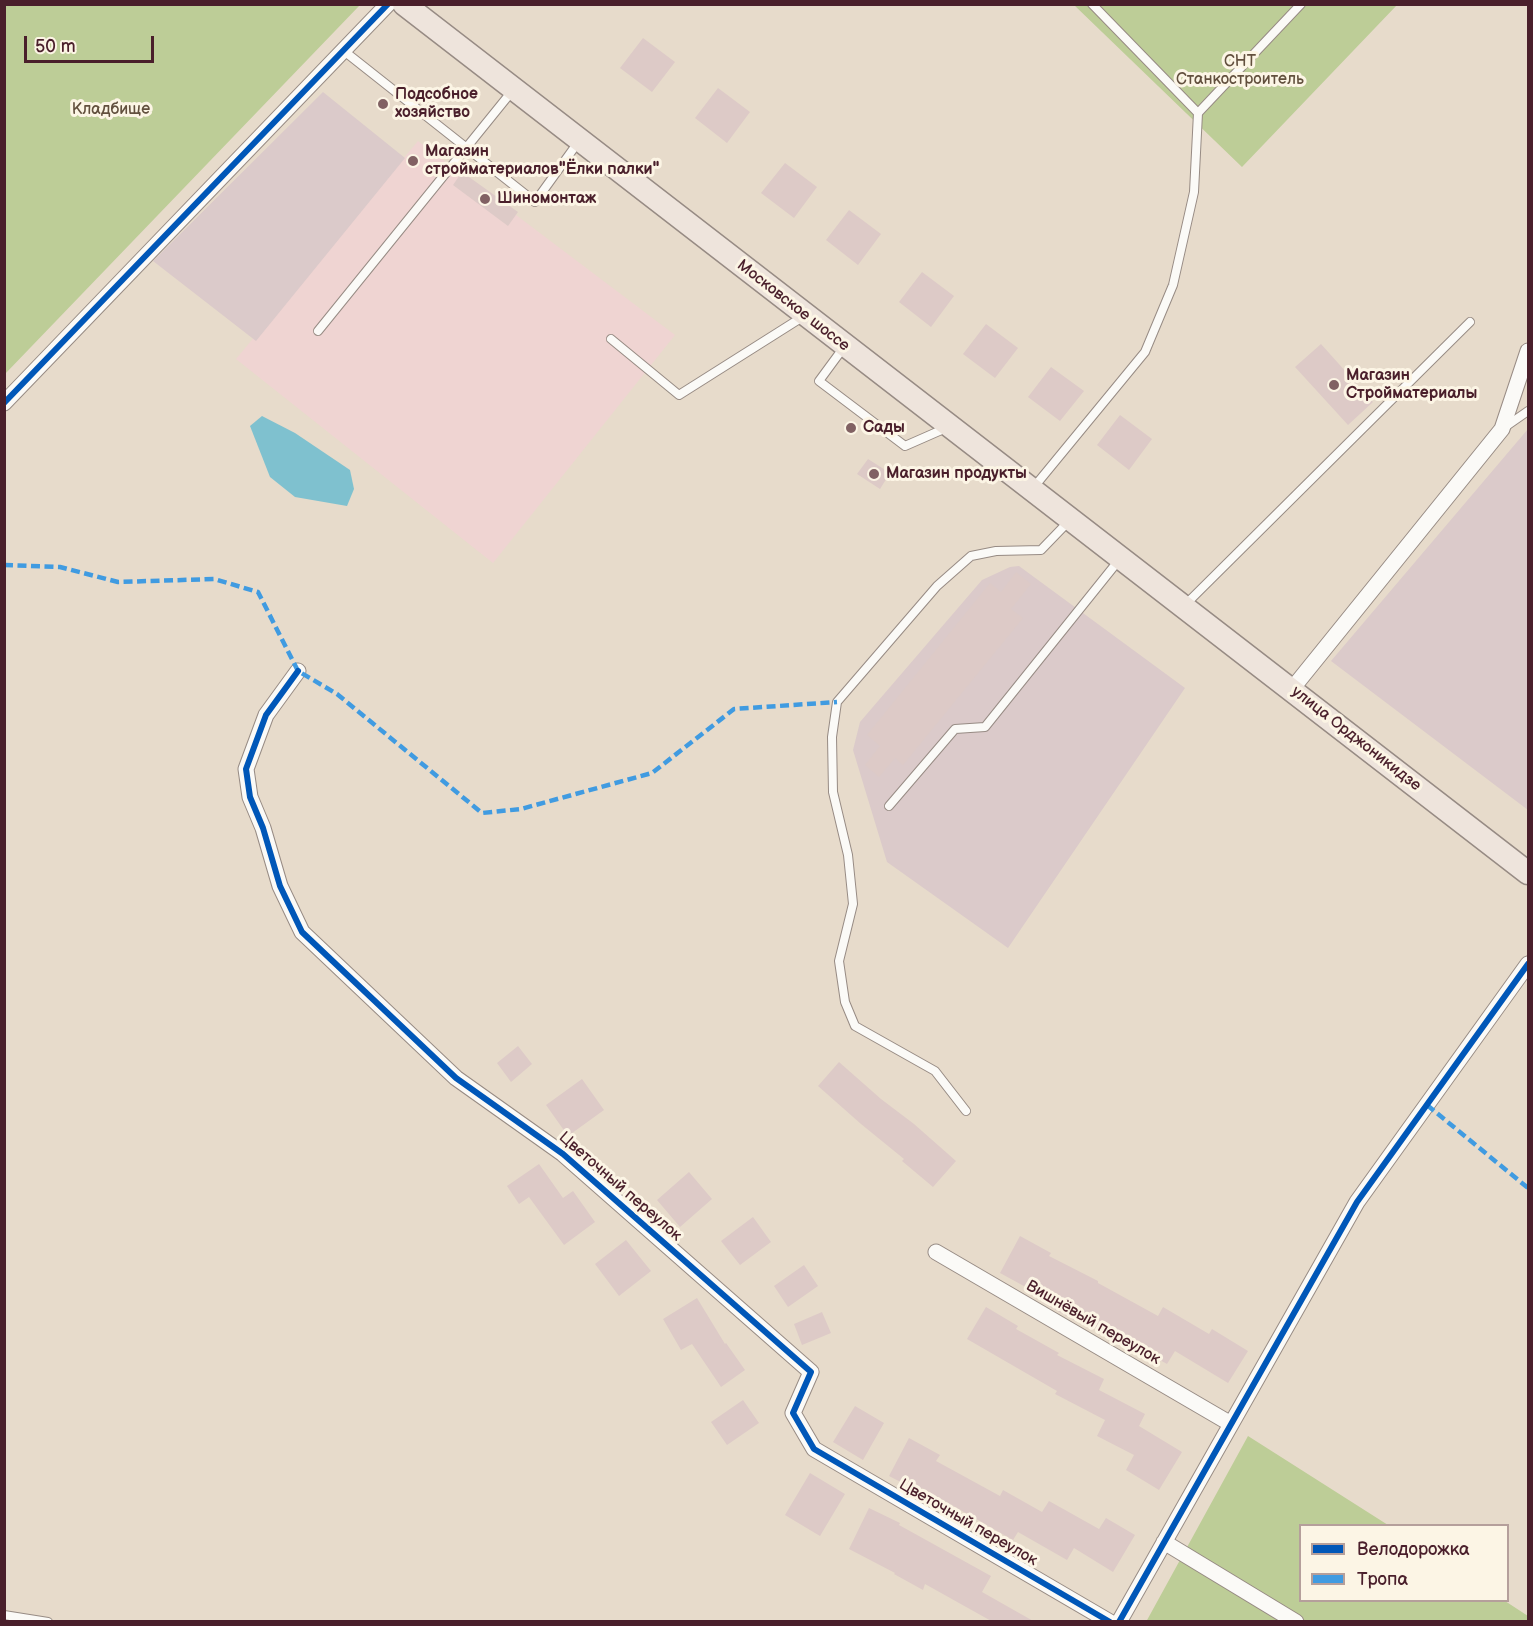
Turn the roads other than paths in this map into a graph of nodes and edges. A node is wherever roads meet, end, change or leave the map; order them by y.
1 (388, 4) edge
2 (404, 4) edge
3 (1092, 4) edge
4 (1301, 4) edge
5 (344, 51) junction
6 (513, 89) junction
7 (1198, 112) junction
8 (580, 141) junction
9 (467, 148) junction
10 (805, 315) junction
11 (1470, 322) dead end
12 (318, 331) dead end
13 (610, 339) dead end
14 (845, 346) junction
15 (1528, 351) edge
16 (4, 403) edge
17 (1528, 411) edge
18 (950, 427) junction
19 (1502, 429) junction
20 (1031, 490) junction
21 (1070, 520) junction
22 (1120, 559) junction
23 (1182, 607) junction
24 (298, 671) dead end
25 (1292, 689) junction
26 (890, 806) dead end
27 (1528, 873) edge
28 (1528, 964) edge
29 (966, 1111) dead end
30 (936, 1252) dead end
31 (1231, 1424) junction
32 (1164, 1542) junction
33 (4, 1615) edge
34 (48, 1622) edge
35 (1110, 1622) edge
36 (1119, 1622) edge
37 (1296, 1622) edge

1 - 5 street
2 - 6 main road, Московское шоссе
3 - 7 lane
4 - 7 lane
5 - 9 lane
5 - 16 street
6 - 8 main road, Московское шоссе
6 - 9 lane
7 - 20 lane
8 - 9 lane
8 - 10 main road, Московское шоссе
9 - 12 lane
10 - 13 lane
10 - 14 main road, Московское шоссе
11 - 23 lane
14 - 18 main road, Московское шоссе
14 - 18 lane
15 - 19 street
17 - 19 lane
18 - 20 main road, Московское шоссе
19 - 25 street
20 - 21 main road, Московское шоссе
21 - 22 main road, Московское шоссе
21 - 29 lane
22 - 23 main road, Московское шоссе
22 - 26 lane
23 - 25 main road, улица Орджоникидзе
24 - 35 street, Цветочный переулок
25 - 27 main road, улица Орджоникидзе
28 - 31 street
30 - 31 street, Вишнёвый переулок
31 - 32 street
32 - 36 street
32 - 37 street
33 - 34 lane

